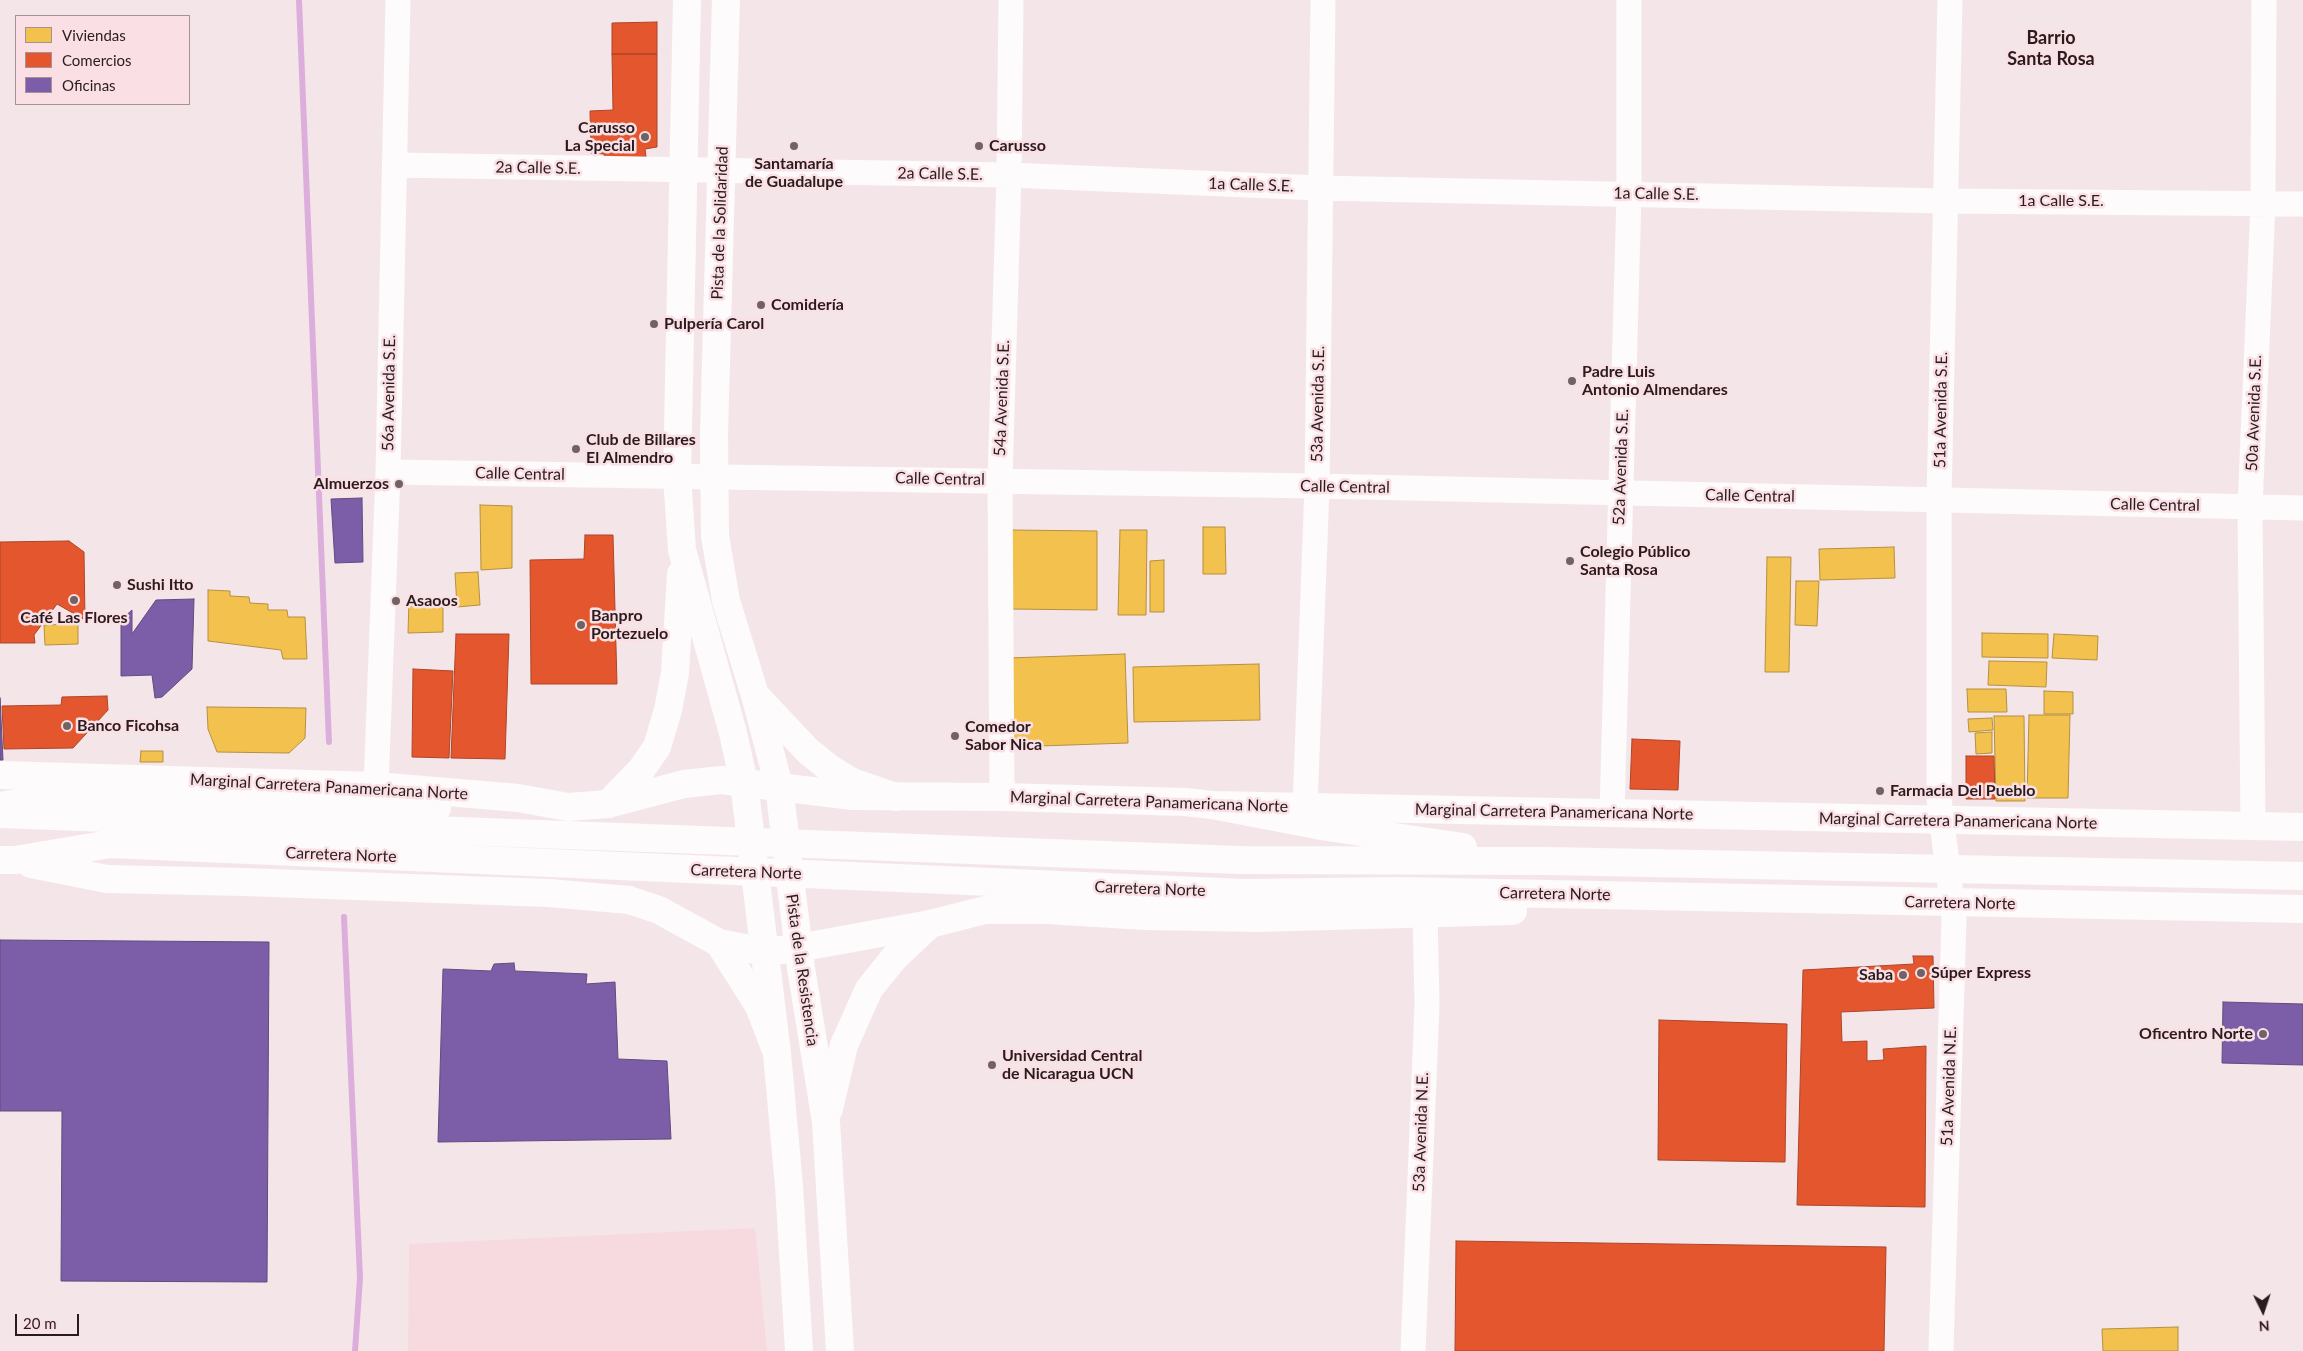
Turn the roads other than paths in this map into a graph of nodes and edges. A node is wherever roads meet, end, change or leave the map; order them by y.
1 (398, 0) edge
2 (687, 0) edge
3 (726, 0) edge
4 (1011, 0) edge
5 (1323, 0) edge
6 (1629, 0) edge
7 (1950, 0) edge
8 (2264, 0) edge
9 (395, 165) junction
10 (682, 170) junction
11 (721, 171) junction
12 (1009, 175) junction
13 (1320, 188) junction
14 (1629, 193) junction
15 (1946, 201) junction
16 (2262, 202) junction
17 (2303, 204) edge
18 (388, 472) junction
19 (677, 476) junction
20 (714, 476) junction
21 (1000, 480) junction
22 (1317, 486) junction
23 (1620, 493) junction
24 (1939, 500) junction
25 (2250, 507) junction
26 (2303, 508) edge
27 (682, 550) junction
28 (755, 695) junction
29 (0, 775) edge
30 (744, 783) junction
31 (376, 786) junction
32 (778, 786) junction
33 (896, 797) junction
34 (1002, 797) junction
35 (608, 804) junction
36 (1212, 805) junction
37 (0, 806) edge
38 (568, 807) junction
39 (1305, 807) junction
40 (0, 814) edge
41 (1612, 814) junction
42 (1942, 821) junction
43 (2253, 826) junction
44 (2303, 827) edge
45 (7, 860) edge
46 (1548, 861) junction
47 (1947, 869) junction
48 (2303, 876) edge
49 (1732, 897) junction
50 (1952, 903) junction
51 (2303, 909) edge
52 (1425, 913) junction
53 (930, 924) junction
54 (719, 943) junction
55 (798, 948) junction
56 (765, 952) junction
57 (777, 1053) junction
58 (826, 1122) junction
59 (799, 1351) edge
60 (840, 1351) edge
61 (1413, 1351) edge
62 (1941, 1351) edge

1 - 9 street, 56a Avenida S.E.
2 - 10 main road
3 - 11 main road, Pista de la Solidaridad
4 - 12 street, 54a Avenida S.E.
5 - 13 street, 53a Avenida S.E.
6 - 14 street, 52a Avenida S.E.
7 - 15 street, 51a Avenida S.E.
8 - 16 street, 50a Avenida S.E.
9 - 10 street, 2a Calle S.E.
9 - 18 street, 56a Avenida S.E.
10 - 11 street
10 - 19 main road
11 - 12 street, 2a Calle S.E.
11 - 20 main road, Pista de la Solidaridad
12 - 13 street, 1a Calle S.E.
12 - 21 street, 54a Avenida S.E.
13 - 14 street, 1a Calle S.E.
13 - 22 street, 53a Avenida S.E.
14 - 15 street, 1a Calle S.E.
14 - 23 street, 52a Avenida S.E.
15 - 16 street, 1a Calle S.E.
15 - 24 street, 51a Avenida S.E.
16 - 17 street, 1a Calle S.E.
16 - 25 street, 50a Avenida S.E.
18 - 19 street, Calle Central
18 - 31 street, 56a Avenida S.E.
19 - 20 street, Calle Central
19 - 27 main road, Pista de la Resistencia
20 - 21 street, Calle Central
20 - 28 main road, Pista de la Resistencia
21 - 22 street, Calle Central
21 - 34 street, 54a Avenida S.E.
22 - 23 street, Calle Central
22 - 39 street, 53a Avenida S.E.
23 - 24 street, Calle Central
23 - 41 street, 52a Avenida S.E.
24 - 25 street, Calle Central
24 - 42 street, 51a Avenida S.E.
25 - 26 street, Calle Central
25 - 43 street, 50a Avenida S.E.
27 - 30 main road, Pista de la Resistencia
27 - 35 main road
28 - 32 main road, Pista de la Resistencia
28 - 33 main road
29 - 31 main road, Marginal Carretera Panamericana Norte
30 - 32 main road, Marginal Carretera Panamericana Norte
30 - 35 main road, Marginal Carretera Panamericana Norte
30 - 56 main road, Pista de la Resistencia
31 - 38 main road, Marginal Carretera Panamericana Norte
32 - 33 main road, Marginal Carretera Panamericana Norte
32 - 55 main road, Pista de la Resistencia
33 - 34 main road, Marginal Carretera Panamericana Norte
34 - 36 main road, Marginal Carretera Panamericana Norte
35 - 38 main road, Marginal Carretera Panamericana Norte
36 - 39 main road, Marginal Carretera Panamericana Norte
36 - 46 main road
37 - 38 main road
39 - 41 main road, Marginal Carretera Panamericana Norte
40 - 46 main road, Carretera Norte
41 - 42 main road, Marginal Carretera Panamericana Norte
42 - 43 main road, Marginal Carretera Panamericana Norte
42 - 47 street, 51a Avenida N.E.
43 - 44 main road, Marginal Carretera Panamericana Norte
45 - 49 main road, Carretera Norte
45 - 54 main road
46 - 47 main road, Carretera Norte
47 - 48 main road, Carretera Norte
47 - 50 street, 51a Avenida N.E.
49 - 50 main road, Carretera Norte
49 - 52 main road
50 - 51 main road, Carretera Norte
50 - 62 street, 51a Avenida N.E.
52 - 53 main road
52 - 61 street, 53a Avenida N.E.
53 - 55 main road
53 - 58 main road
54 - 56 main road
54 - 57 main road
55 - 56 main road
55 - 58 main road, Pista de la Resistencia
56 - 57 main road, Pista de la Resistencia
57 - 59 main road, Pista de la Resistencia
58 - 60 main road, Pista de la Resistencia

